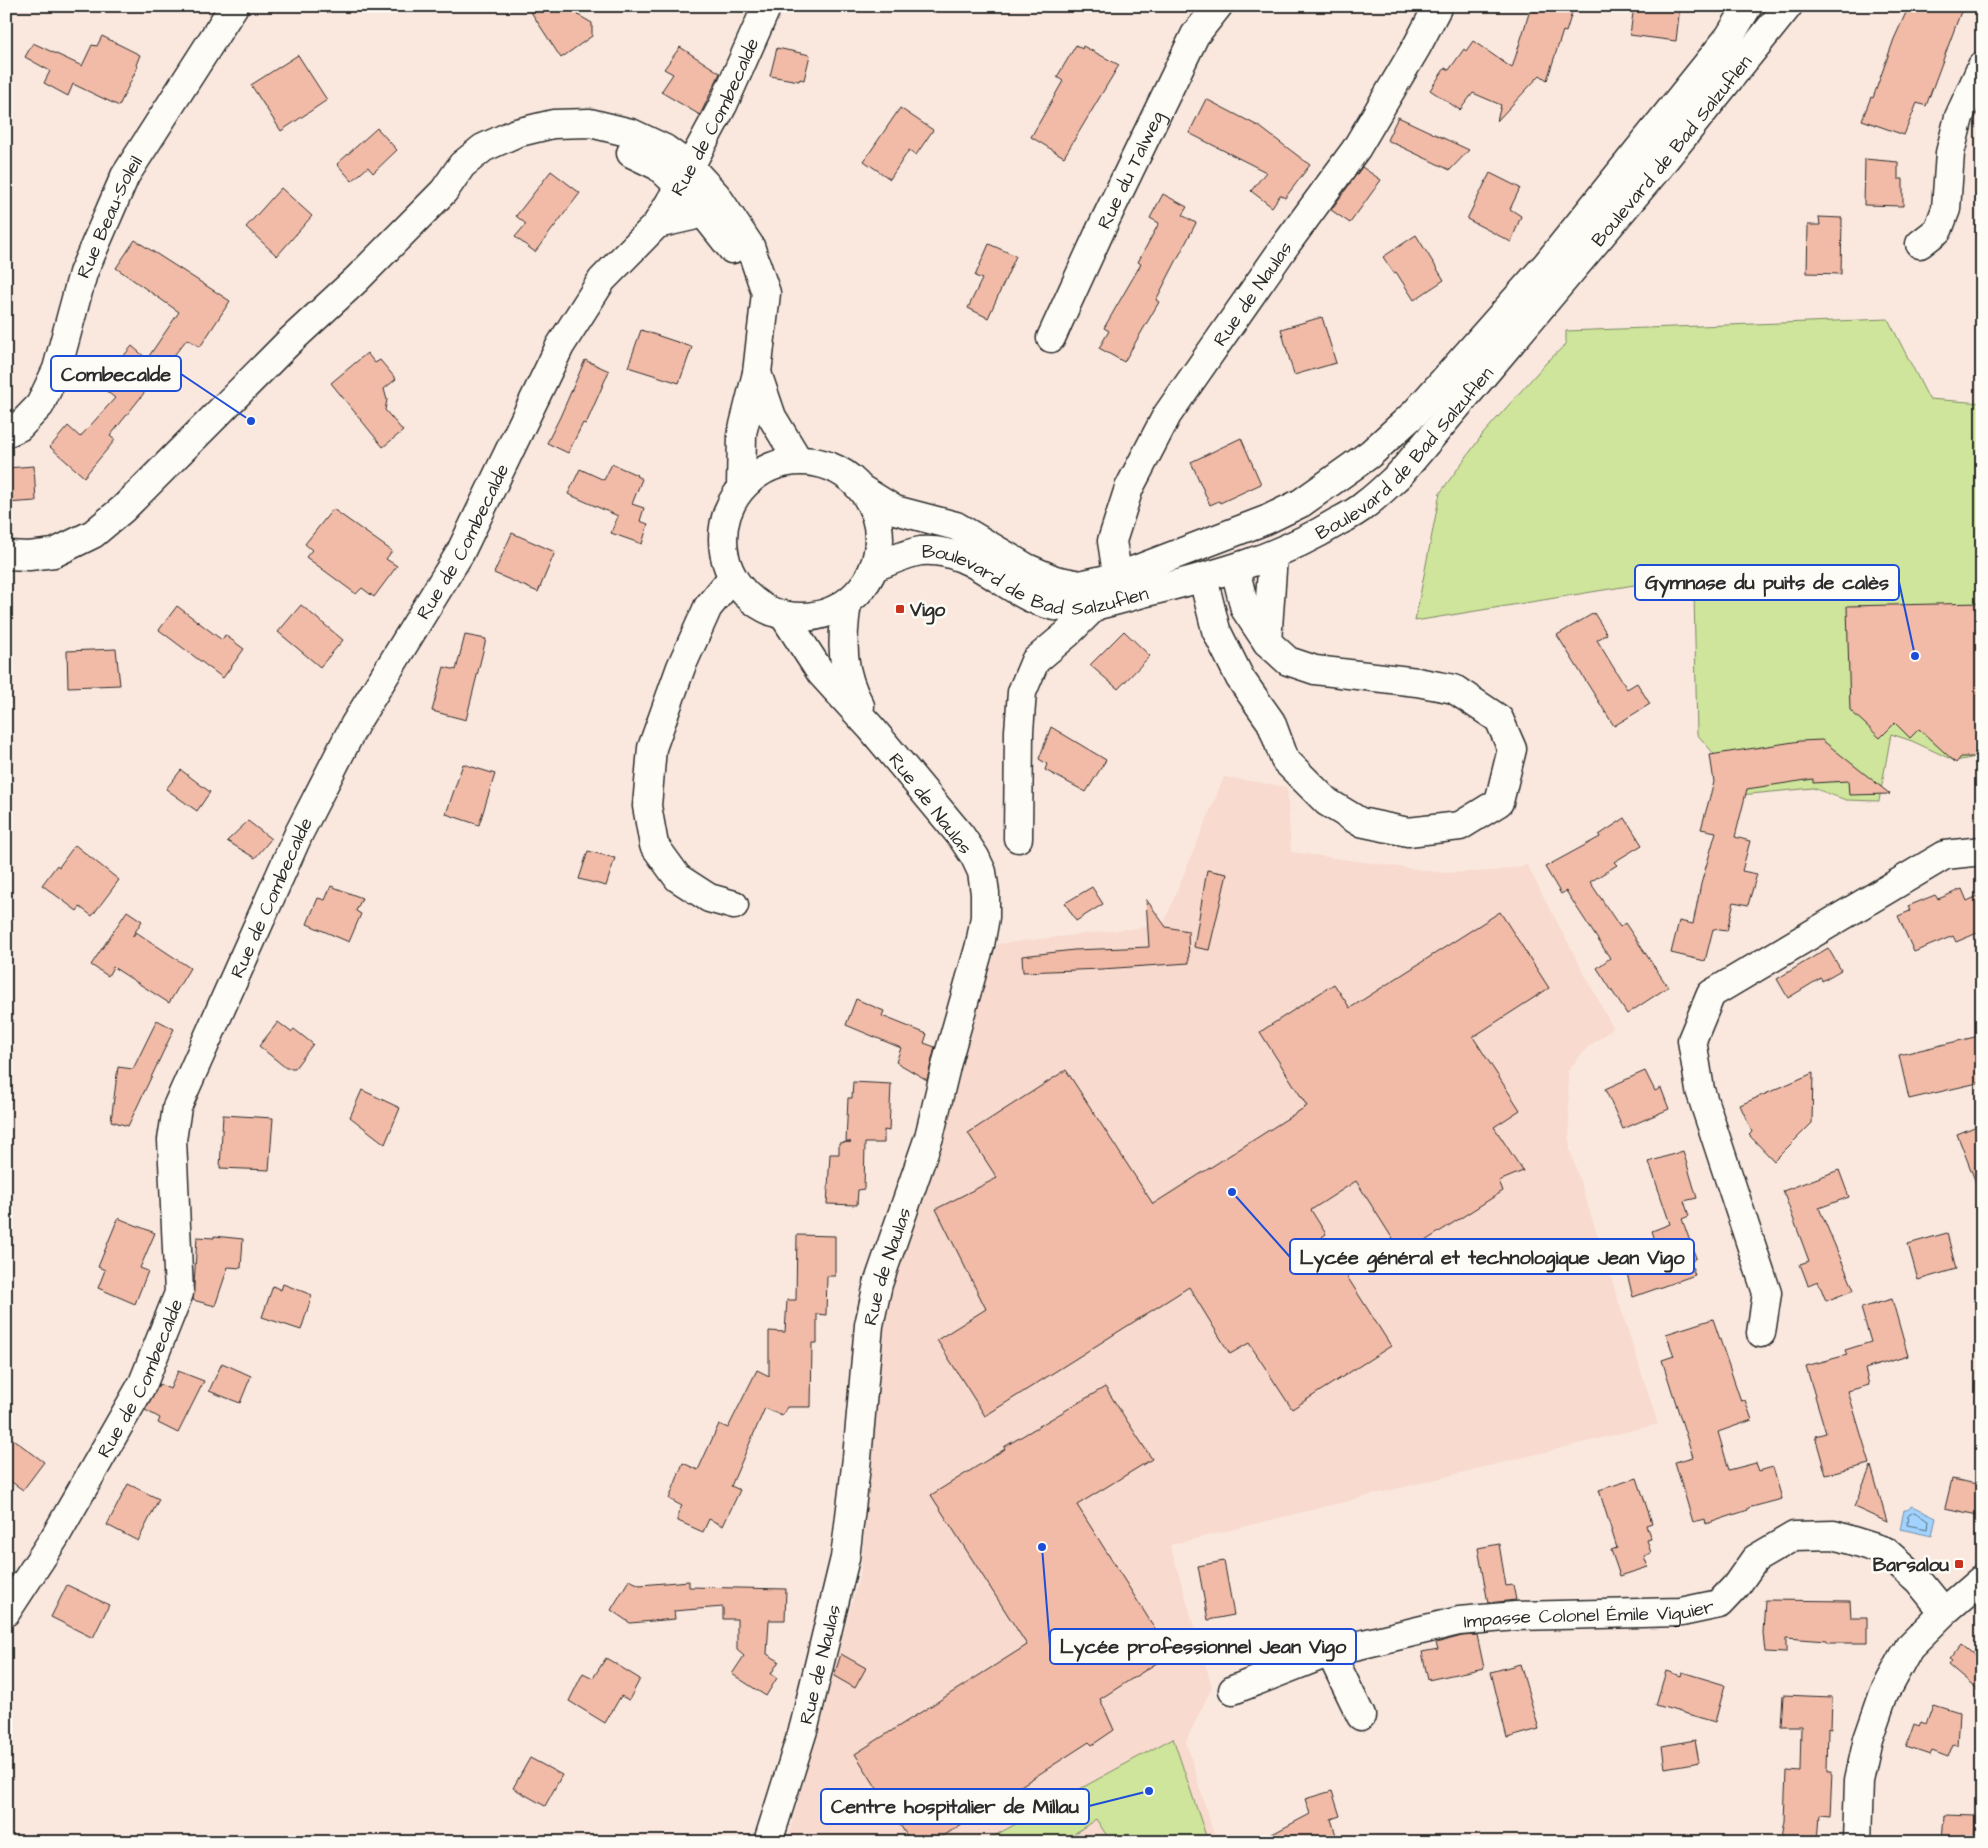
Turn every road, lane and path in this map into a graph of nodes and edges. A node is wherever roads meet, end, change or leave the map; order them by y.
1 (234, 6) edge
2 (767, 6) edge
3 (1218, 6) edge
4 (1438, 6) edge
5 (1748, 6) edge
6 (1758, 6) edge
7 (1788, 6) edge
8 (1729, 37) junction
9 (1982, 66) edge
10 (685, 177) junction
11 (703, 211) junction
12 (657, 224) junction
13 (1920, 244) dead end
14 (763, 331) junction
15 (1051, 338) dead end
16 (757, 373) junction
17 (6, 433) edge
18 (798, 460) junction
19 (741, 487) junction
20 (862, 489) junction
21 (6, 555) edge
22 (1273, 556) junction
23 (874, 567) junction
24 (1235, 569) junction
25 (732, 578) junction
26 (1203, 578) junction
27 (1111, 593) junction
28 (847, 603) junction
29 (784, 616) junction
30 (1267, 642) junction
31 (872, 729) junction
32 (1018, 838) dead end
33 (1982, 851) edge
34 (734, 905) dead end
35 (1761, 1333) dead end
36 (1982, 1579) edge
37 (6, 1612) edge
38 (1944, 1612) junction
39 (1330, 1652) junction
40 (1233, 1690) dead end
41 (1361, 1716) dead end
42 (768, 1842) edge
43 (1857, 1842) edge

1 - 17 street, Rue Beau-Soleil
2 - 10 street, Rue de Combecalde
3 - 15 street, Rue du Talweg
4 - 27 street, Rue de Naulas
5 - 8 street, Boulevard de Bad Salzuflen
6 - 8 street
7 - 22 street, Boulevard de Bad Salzuflen
8 - 27 street, Boulevard de Bad Salzuflen
9 - 13 street
10 - 11 street
10 - 12 street, Rue de Combecalde
10 - 14 street
10 - 21 street
11 - 12 street, Rue de Combecalde
11 - 14 street
12 - 37 street, Rue de Combecalde
14 - 16 street
16 - 18 street
16 - 19 street
18 - 19 street
18 - 20 street
19 - 25 street
20 - 23 street
20 - 27 street, Boulevard de Bad Salzuflen
22 - 24 street, Boulevard de Bad Salzuflen
22 - 30 street
23 - 27 street, Boulevard de Bad Salzuflen
23 - 28 street
24 - 26 street, Boulevard de Bad Salzuflen
24 - 30 street
25 - 29 street
25 - 34 street
26 - 27 street, Boulevard de Bad Salzuflen
26 - 30 street
27 - 32 street
28 - 29 street
28 - 31 street, Rue de Naulas
29 - 31 street, Rue de Naulas
31 - 42 street, Rue de Naulas
33 - 35 street
36 - 38 street
38 - 39 street, Impasse Colonel Émile Viguier
38 - 43 street
39 - 40 street, Impasse Colonel Émile Viguier
39 - 41 street

